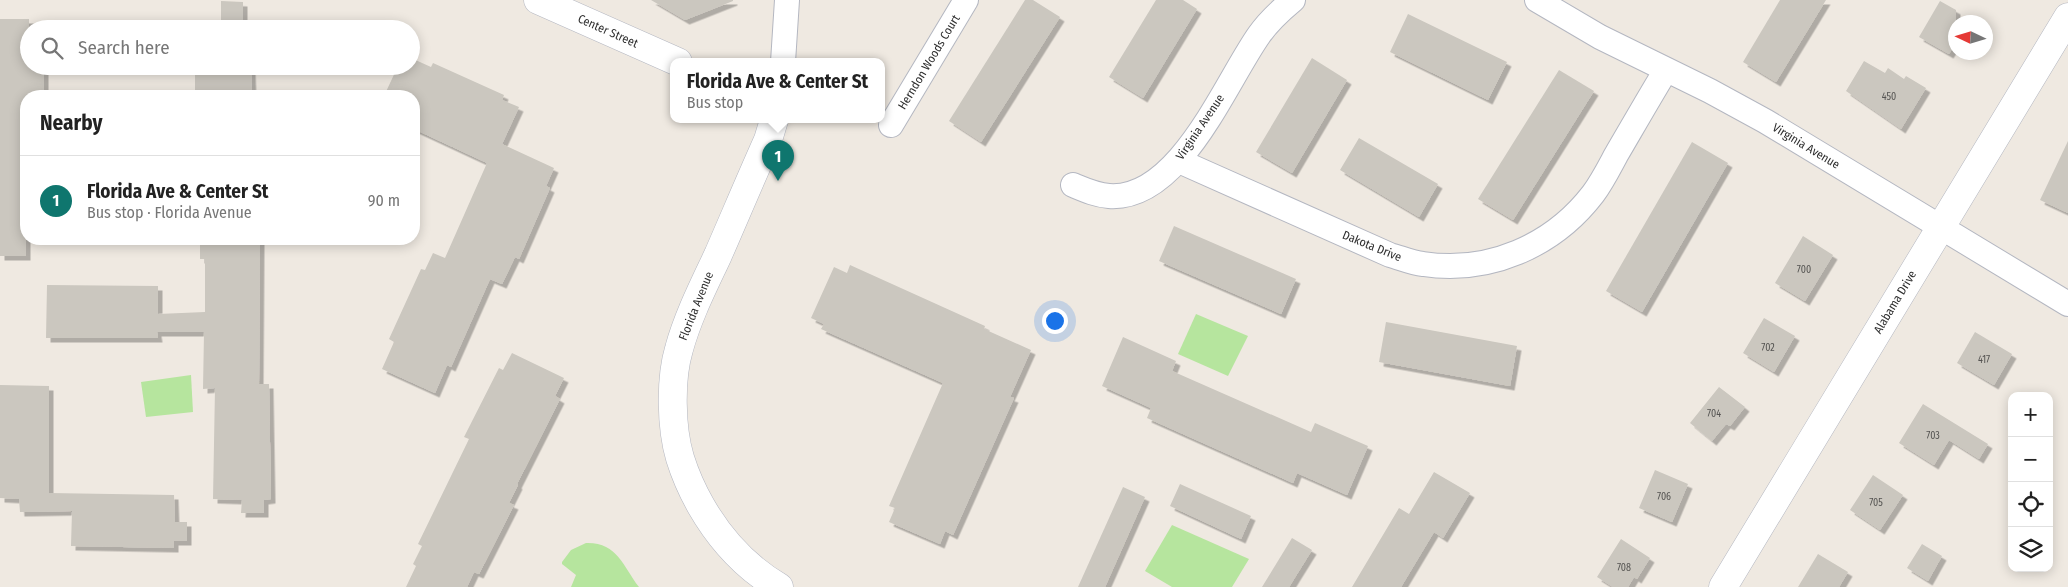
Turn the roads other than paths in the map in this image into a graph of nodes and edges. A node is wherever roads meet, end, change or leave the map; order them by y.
1 (538, 0) edge
2 (787, 0) edge
3 (966, 0) edge
4 (1293, 0) edge
5 (1537, 0) edge
6 (2068, 17) edge
7 (670, 58) edge
8 (783, 58) edge
9 (1666, 70) junction
10 (773, 123) edge
11 (891, 125) dead end
12 (1179, 161) junction
13 (1073, 185) dead end
14 (1940, 227) junction
15 (2068, 304) edge
16 (779, 587) edge
17 (1723, 587) edge

1 - 7 street, Center Street
2 - 8 street
3 - 11 street, Herndon Woods Court
4 - 12 street, Virginia Avenue
5 - 9 street, Virginia Avenue
6 - 14 street, Alabama Drive
9 - 12 street, Dakota Drive
9 - 14 street, Virginia Avenue
10 - 16 street, Florida Avenue
12 - 13 street, Virginia Avenue
14 - 15 street, Virginia Avenue
14 - 17 street, Alabama Drive

